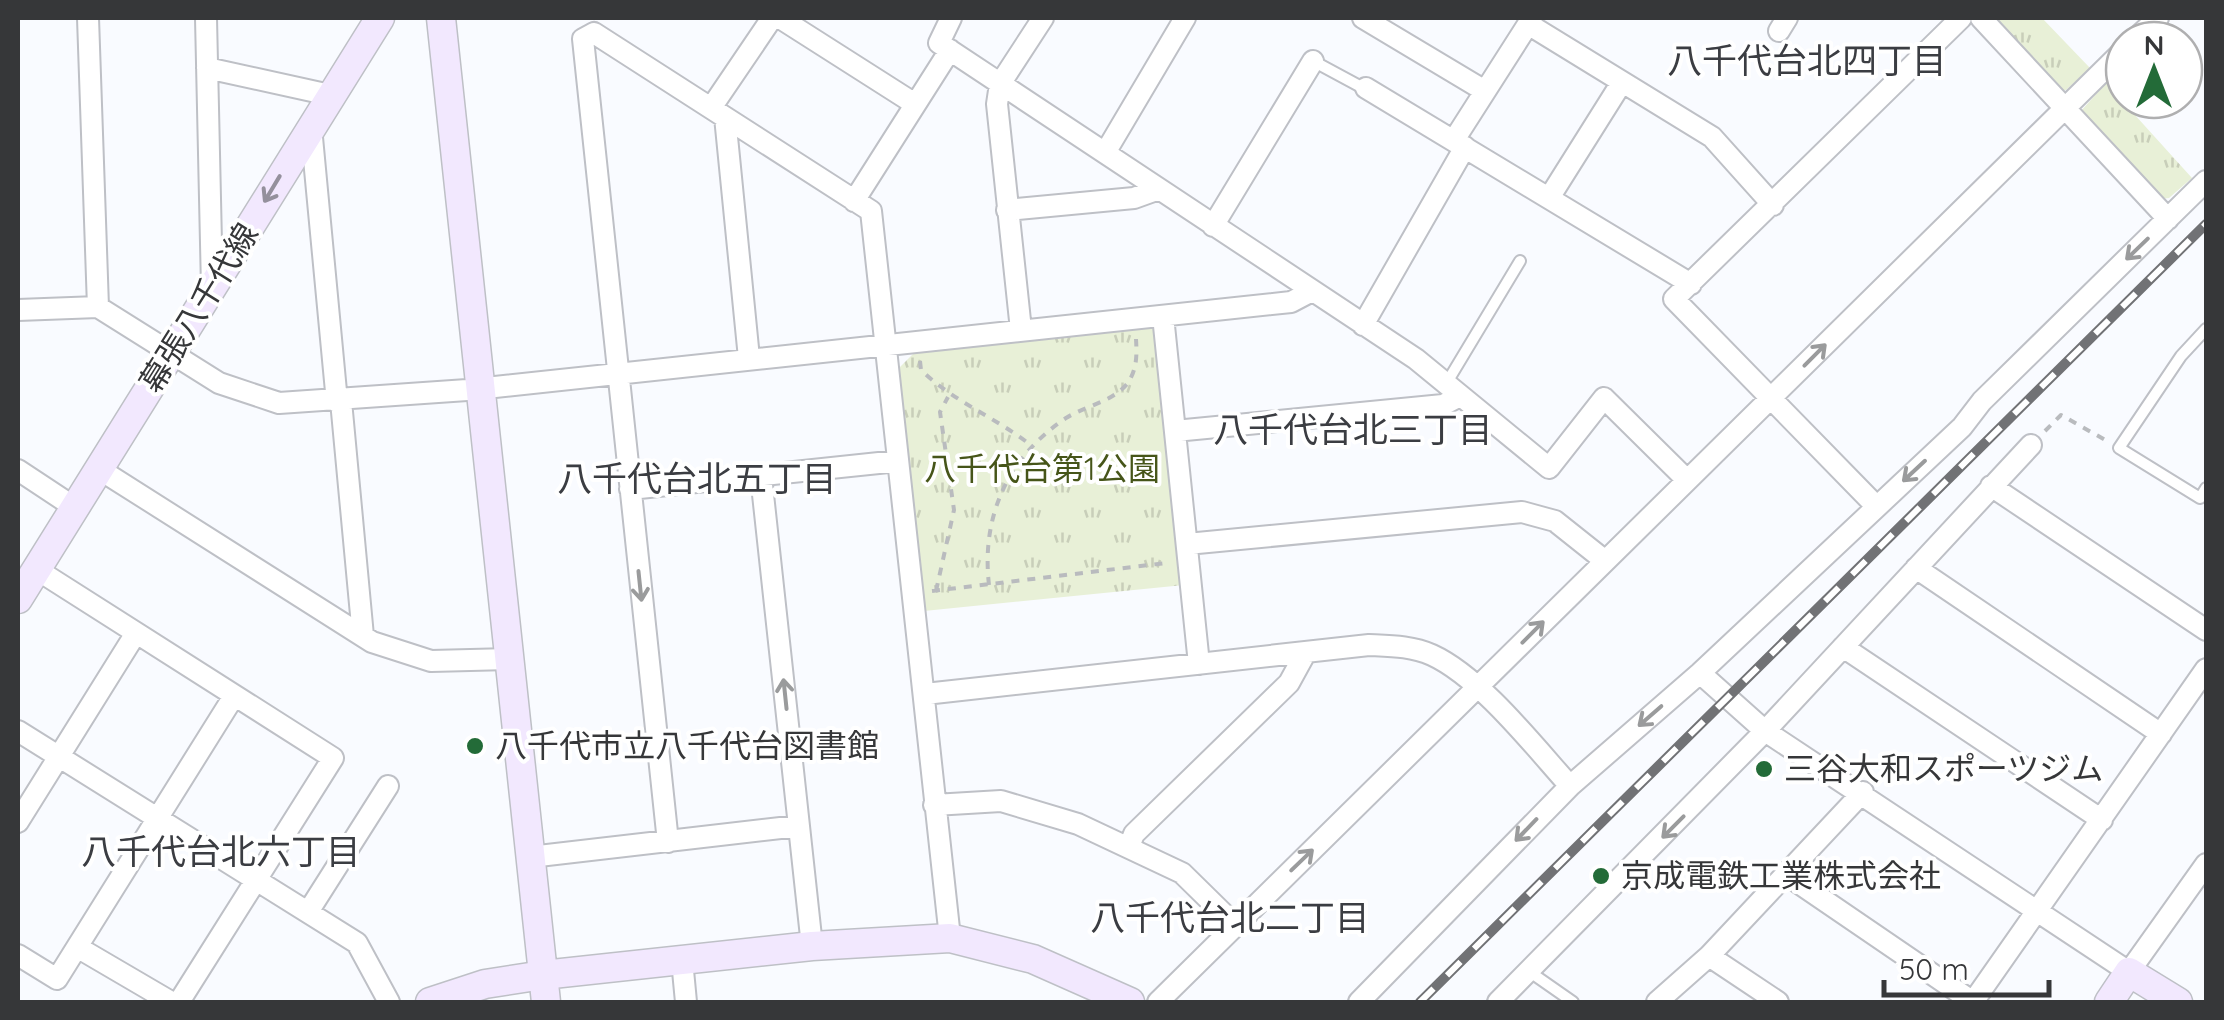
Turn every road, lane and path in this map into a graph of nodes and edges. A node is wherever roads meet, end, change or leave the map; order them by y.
1 (88, 18) edge
2 (206, 18) edge
3 (380, 18) edge
4 (441, 18) edge
5 (772, 18) edge
6 (780, 18) edge
7 (951, 18) edge
8 (1043, 18) edge
9 (1185, 18) edge
10 (1364, 18) edge
11 (1961, 18) edge
12 (1980, 18) edge
13 (1530, 21) edge
14 (950, 50) junction
15 (1314, 62) joint
16 (207, 68) junction
17 (2104, 70) edge
18 (1622, 82) junction
19 (1000, 84) junction
20 (1366, 88) joint
21 (1485, 92) junction
22 (330, 96) junction
23 (915, 104) junction
24 (2066, 107) junction
25 (718, 112) junction
26 (311, 125) junction
27 (1459, 144) junction
28 (1105, 153) junction
29 (2206, 181) edge
30 (1159, 189) junction
31 (1549, 198) junction
32 (854, 201) junction
33 (1774, 205) junction
34 (1008, 210) junction
35 (2168, 219) junction
36 (1214, 226) junction
37 (1520, 261) dead end
38 (1691, 284) junction
39 (212, 288) junction
40 (1312, 291) junction
41 (98, 307) junction
42 (18, 310) edge
43 (1164, 316) junction
44 (1362, 324) junction
45 (2206, 329) edge
46 (1020, 330) junction
47 (1135, 330) dead end
48 (885, 346) junction
49 (171, 352) junction
50 (919, 352) dead end
51 (749, 358) junction
52 (618, 373) junction
53 (480, 388) junction
54 (1453, 390) junction
55 (948, 397) junction
56 (1772, 398) junction
57 (339, 402) junction
58 (1175, 431) junction
59 (2030, 444) joint
60 (1032, 446) junction
61 (2119, 448) junction
62 (898, 461) junction
63 (99, 469) junction
64 (18, 470) edge
65 (762, 476) junction
66 (1687, 480) junction
67 (1990, 486) junction
68 (2206, 488) edge
69 (630, 489) junction
70 (1876, 506) junction
71 (74, 507) junction
72 (1187, 544) junction
73 (1604, 560) junction
74 (1170, 563) dead end
75 (1916, 568) junction
76 (36, 569) junction
77 (989, 584) junction
78 (936, 591) junction
79 (922, 592) dead end
80 (18, 599) edge
81 (2206, 630) edge
82 (136, 633) junction
83 (363, 636) junction
84 (1843, 648) junction
85 (1306, 652) junction
86 (510, 660) junction
87 (1199, 664) junction
88 (2206, 669) edge
89 (1700, 673) junction
90 (1476, 688) junction
91 (924, 694) junction
92 (234, 696) junction
93 (18, 731) edge
94 (1765, 731) junction
95 (2162, 734) junction
96 (58, 756) junction
97 (388, 786) dead end
98 (1570, 786) junction
99 (1863, 792) junction
100 (934, 805) junction
101 (157, 818) junction
102 (2102, 820) junction
103 (18, 822) edge
104 (798, 826) junction
105 (668, 842) junction
106 (1129, 847) junction
107 (530, 857) junction
108 (2206, 864) edge
109 (1786, 875) junction
110 (256, 880) junction
111 (2038, 910) junction
112 (308, 912) junction
113 (1235, 925) junction
114 (950, 938) junction
115 (812, 946) junction
116 (78, 947) junction
117 (18, 955) edge
118 (1704, 955) junction
119 (682, 960) junction
120 (1530, 972) junction
121 (2129, 972) junction
122 (545, 988) edge
123 (171, 1002) edge
124 (179, 1002) edge
125 (389, 1002) edge
126 (430, 1002) edge
127 (686, 1002) edge
128 (1130, 1002) edge
129 (1158, 1002) edge
130 (1359, 1002) edge
131 (1498, 1002) edge
132 (1573, 1002) edge
133 (1657, 1002) edge
134 (1778, 1002) edge
135 (1973, 1002) edge
136 (2109, 1002) edge
137 (2178, 1002) edge

1 - 41 street
2 - 16 street
3 - 22 street, 幕張八千代線
4 - 53 street
5 - 25 street
6 - 23 street
7 - 14 street
8 - 19 street
9 - 28 street
10 - 21 street
11 - 33 street
12 - 24 street
13 - 18 street
13 - 21 street
14 - 19 street
14 - 23 street
15 - 20 lane
15 - 36 street
16 - 22 street
16 - 39 street
17 - 24 street
18 - 31 street
18 - 33 street
19 - 28 street
19 - 34 street
20 - 27 street
21 - 27 street
22 - 26 street, 幕張八千代線
23 - 32 street
24 - 35 street
56 -> 24 street
25 - 32 street
25 - 51 street
25 - 52 street
26 -> 39 street, 幕張八千代線
26 - 57 street
27 - 31 street
27 - 44 street
28 - 30 street
29 - 35 street
30 - 34 street
30 - 36 street
31 - 38 street
32 - 48 street
33 - 38 street
34 - 46 street
35 -> 70 street
36 - 40 street
37 - 54 lane
38 - 56 street
39 - 49 street, 幕張八千代線
40 - 43 street
40 - 44 street
41 - 42 street
41 - 49 street
43 - 46 street
43 - 58 street
44 - 54 street
45 - 61 lane
46 - 48 street
47 - 60 path
48 - 51 street
48 - 62 street
49 - 57 street
49 - 63 street, 幕張八千代線
50 - 55 path
51 - 52 street
52 - 53 street
52 - 69 street
53 - 57 street
53 - 86 street
54 - 58 street
54 - 66 street
55 - 60 path
55 - 78 path
56 - 66 street
56 - 70 street
57 - 83 street
58 - 72 street
59 - 61 path
59 - 67 street
60 - 77 path
61 - 68 lane
62 - 65 street
62 - 91 street
63 - 71 street, 幕張八千代線
63 - 83 street
64 - 71 street
65 - 69 street
104 -> 65 street
66 - 73 street
67 - 75 street
67 - 81 street
69 -> 105 street
70 - 89 street
71 - 76 street, 幕張八千代線
72 - 73 street
72 - 87 street
90 -> 73 street
74 - 77 path
75 - 84 street
75 - 95 street
76 - 80 street, 幕張八千代線
76 - 82 street
77 - 78 path
78 - 79 path
82 - 92 street
82 - 96 street
83 - 86 street
84 - 94 street
84 - 102 street
85 - 87 street
85 - 90 street
85 - 106 street
86 - 107 street
87 - 91 street
88 - 95 street
89 - 94 street
89 -> 98 street
90 - 98 street
113 -> 90 street
91 - 100 street
92 - 101 street
92 - 110 street
93 - 96 street
94 - 99 street
94 -> 120 street
95 - 102 street
96 - 101 street
96 - 103 street
97 - 112 street
98 -> 130 street
99 - 109 street
99 - 111 street
100 - 106 street
100 - 114 street
101 - 110 street
101 - 116 street
102 - 111 street
104 - 105 street
104 - 115 street
105 - 107 street
106 - 113 street
107 - 122 street
108 - 121 street
109 - 118 street
109 - 135 street
110 - 112 street
110 - 124 street
111 - 121 street
111 - 135 street
112 - 125 street
113 - 129 street
114 - 115 street
114 - 128 street
115 - 119 street
116 - 117 street
116 - 123 street
118 - 133 street
118 - 134 street
119 - 122 street
119 - 127 street
120 - 131 street
120 - 132 lane
121 - 136 street
121 - 137 street
122 - 126 street

